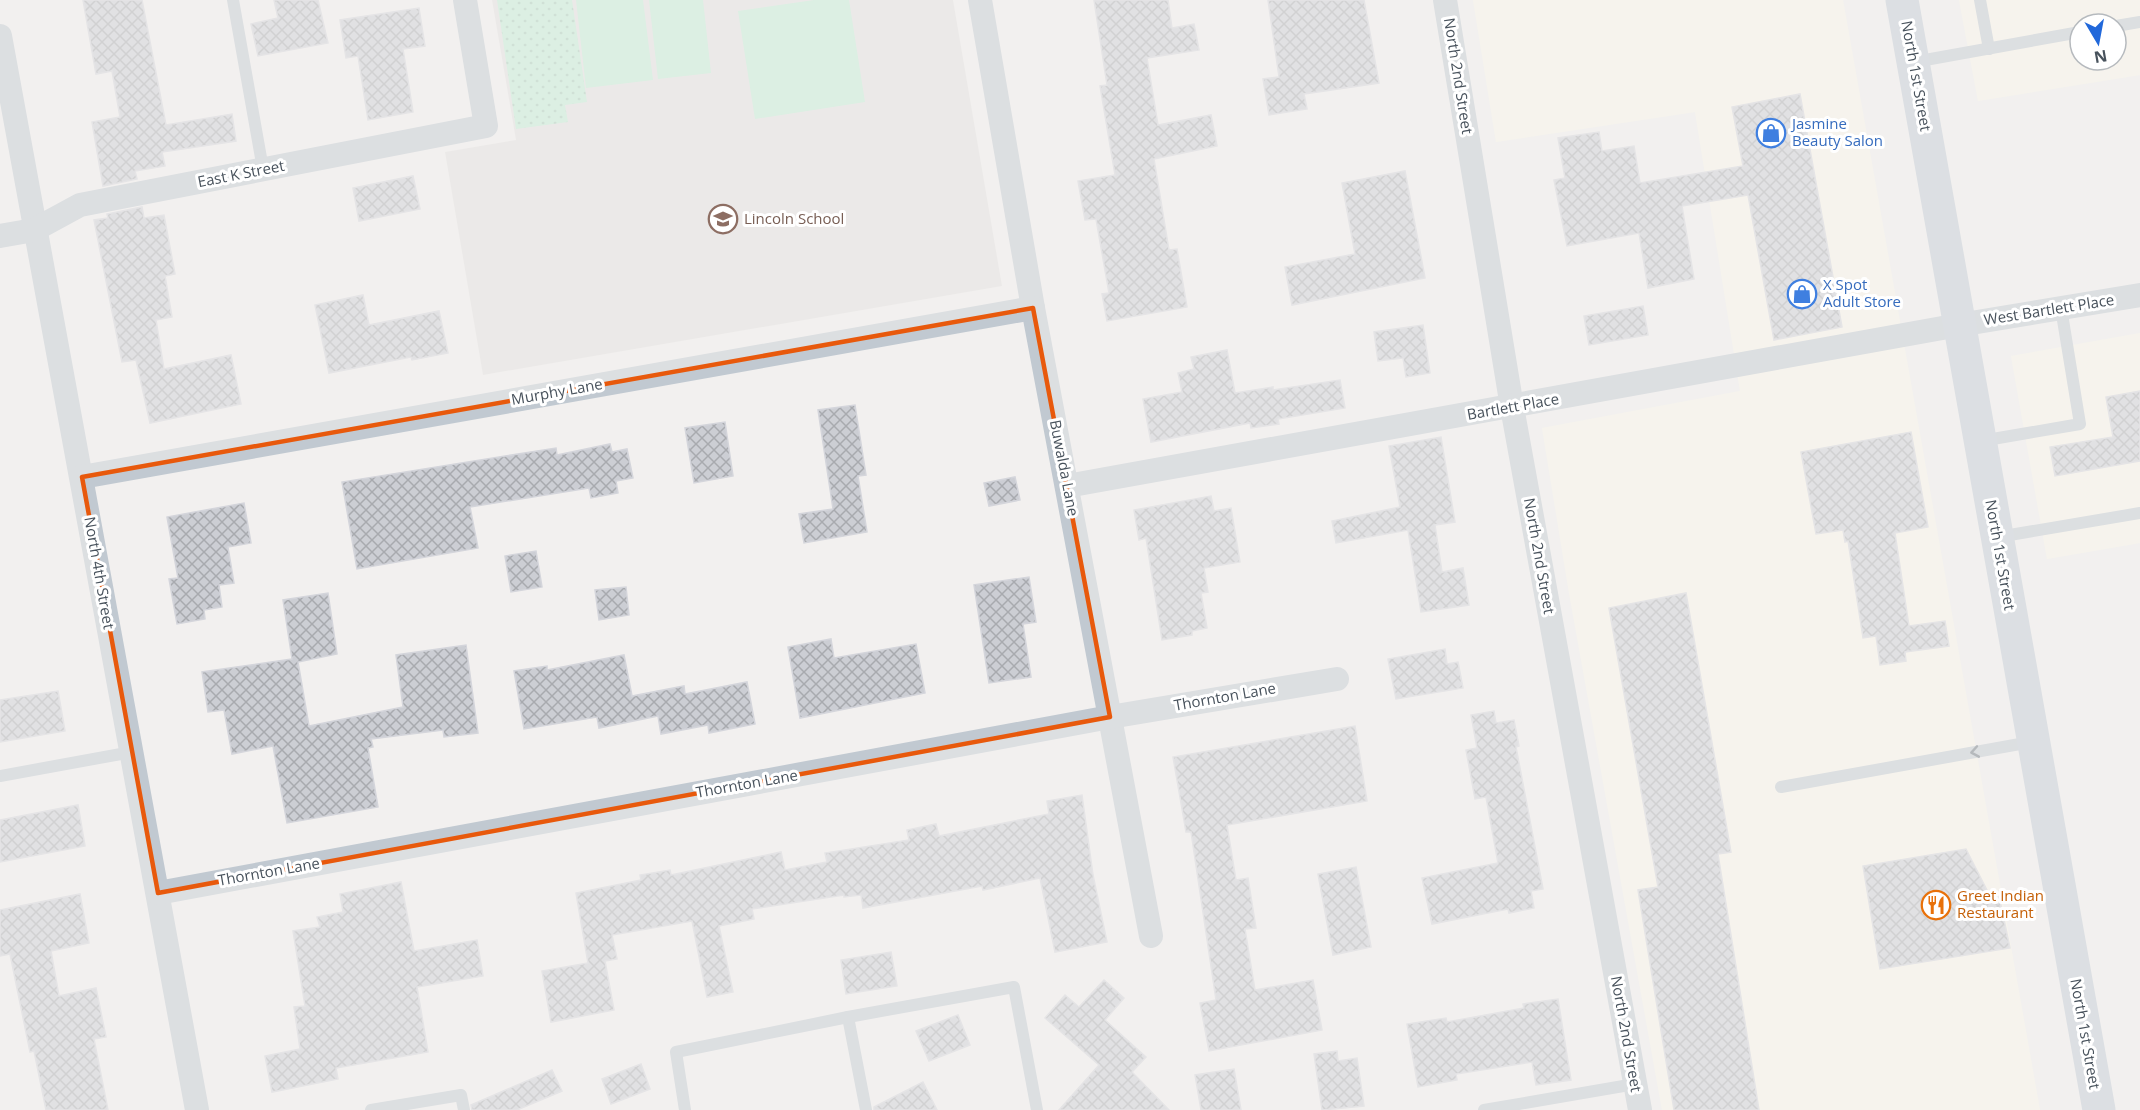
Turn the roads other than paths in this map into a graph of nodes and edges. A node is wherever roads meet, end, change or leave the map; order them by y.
1 (233, 0) edge
2 (465, 0) edge
3 (980, 0) edge
4 (1445, 0) edge
5 (1902, 0) edge
6 (1980, 0) edge
7 (2068, 34) edge
8 (0, 36) edge
9 (1989, 49) junction
10 (1913, 62) junction
11 (263, 170) junction
12 (33, 230) junction
13 (0, 236) edge
14 (2140, 295) edge
15 (1033, 308) junction
16 (2061, 308) junction
17 (1959, 325) junction
18 (1512, 407) junction
19 (1979, 441) junction
20 (82, 477) junction
21 (1067, 486) junction
22 (2140, 513) edge
23 (1996, 537) junction
24 (1337, 678) dead end
25 (1110, 717) junction
26 (2032, 741) junction
27 (132, 752) junction
28 (0, 776) edge
29 (1781, 787) dead end
30 (158, 892) junction
31 (1151, 936) dead end
32 (848, 1017) junction
33 (1635, 1084) junction
34 (197, 1110) edge
35 (370, 1110) edge
36 (464, 1110) edge
37 (685, 1110) edge
38 (866, 1110) edge
39 (1037, 1110) edge
40 (1484, 1110) edge
41 (1640, 1110) edge
42 (2098, 1110) edge

1 - 11 lane
2 - 11 street, East K Street
3 - 15 street, Buwalda Lane
4 - 18 street, North 2nd Street
5 - 10 main road, North 1st Street
6 - 9 lane
7 - 9 lane
8 - 12 street, North 4th Street
9 - 10 lane
10 - 17 main road, North 1st Street
11 - 12 street, East K Street
12 - 13 street, East K Street
12 - 20 street, North 4th Street
14 - 16 street, West Bartlett Place
15 - 20 street, Murphy Lane
15 - 21 street, Buwalda Lane
16 - 17 street, West Bartlett Place
16 - 19 lane
17 - 18 street, Bartlett Place
17 - 19 main road, North 1st Street
18 - 21 street, Bartlett Place
18 - 33 street, North 2nd Street
19 - 23 main road, North 1st Street
20 - 27 street, North 4th Street
21 - 25 street, Buwalda Lane
22 - 23 lane
23 - 26 main road, North 1st Street
24 - 25 street, Thornton Lane
25 - 30 street, Thornton Lane
25 - 31 street, Buwalda Lane
26 -> 29 lane
26 - 42 main road, North 1st Street
27 - 28 lane
27 - 30 street, North 4th Street
30 - 34 street, North 4th Street
32 - 37 lane
32 - 38 lane
32 - 39 lane
33 - 40 lane
33 - 41 street, North 2nd Street
35 - 36 lane

